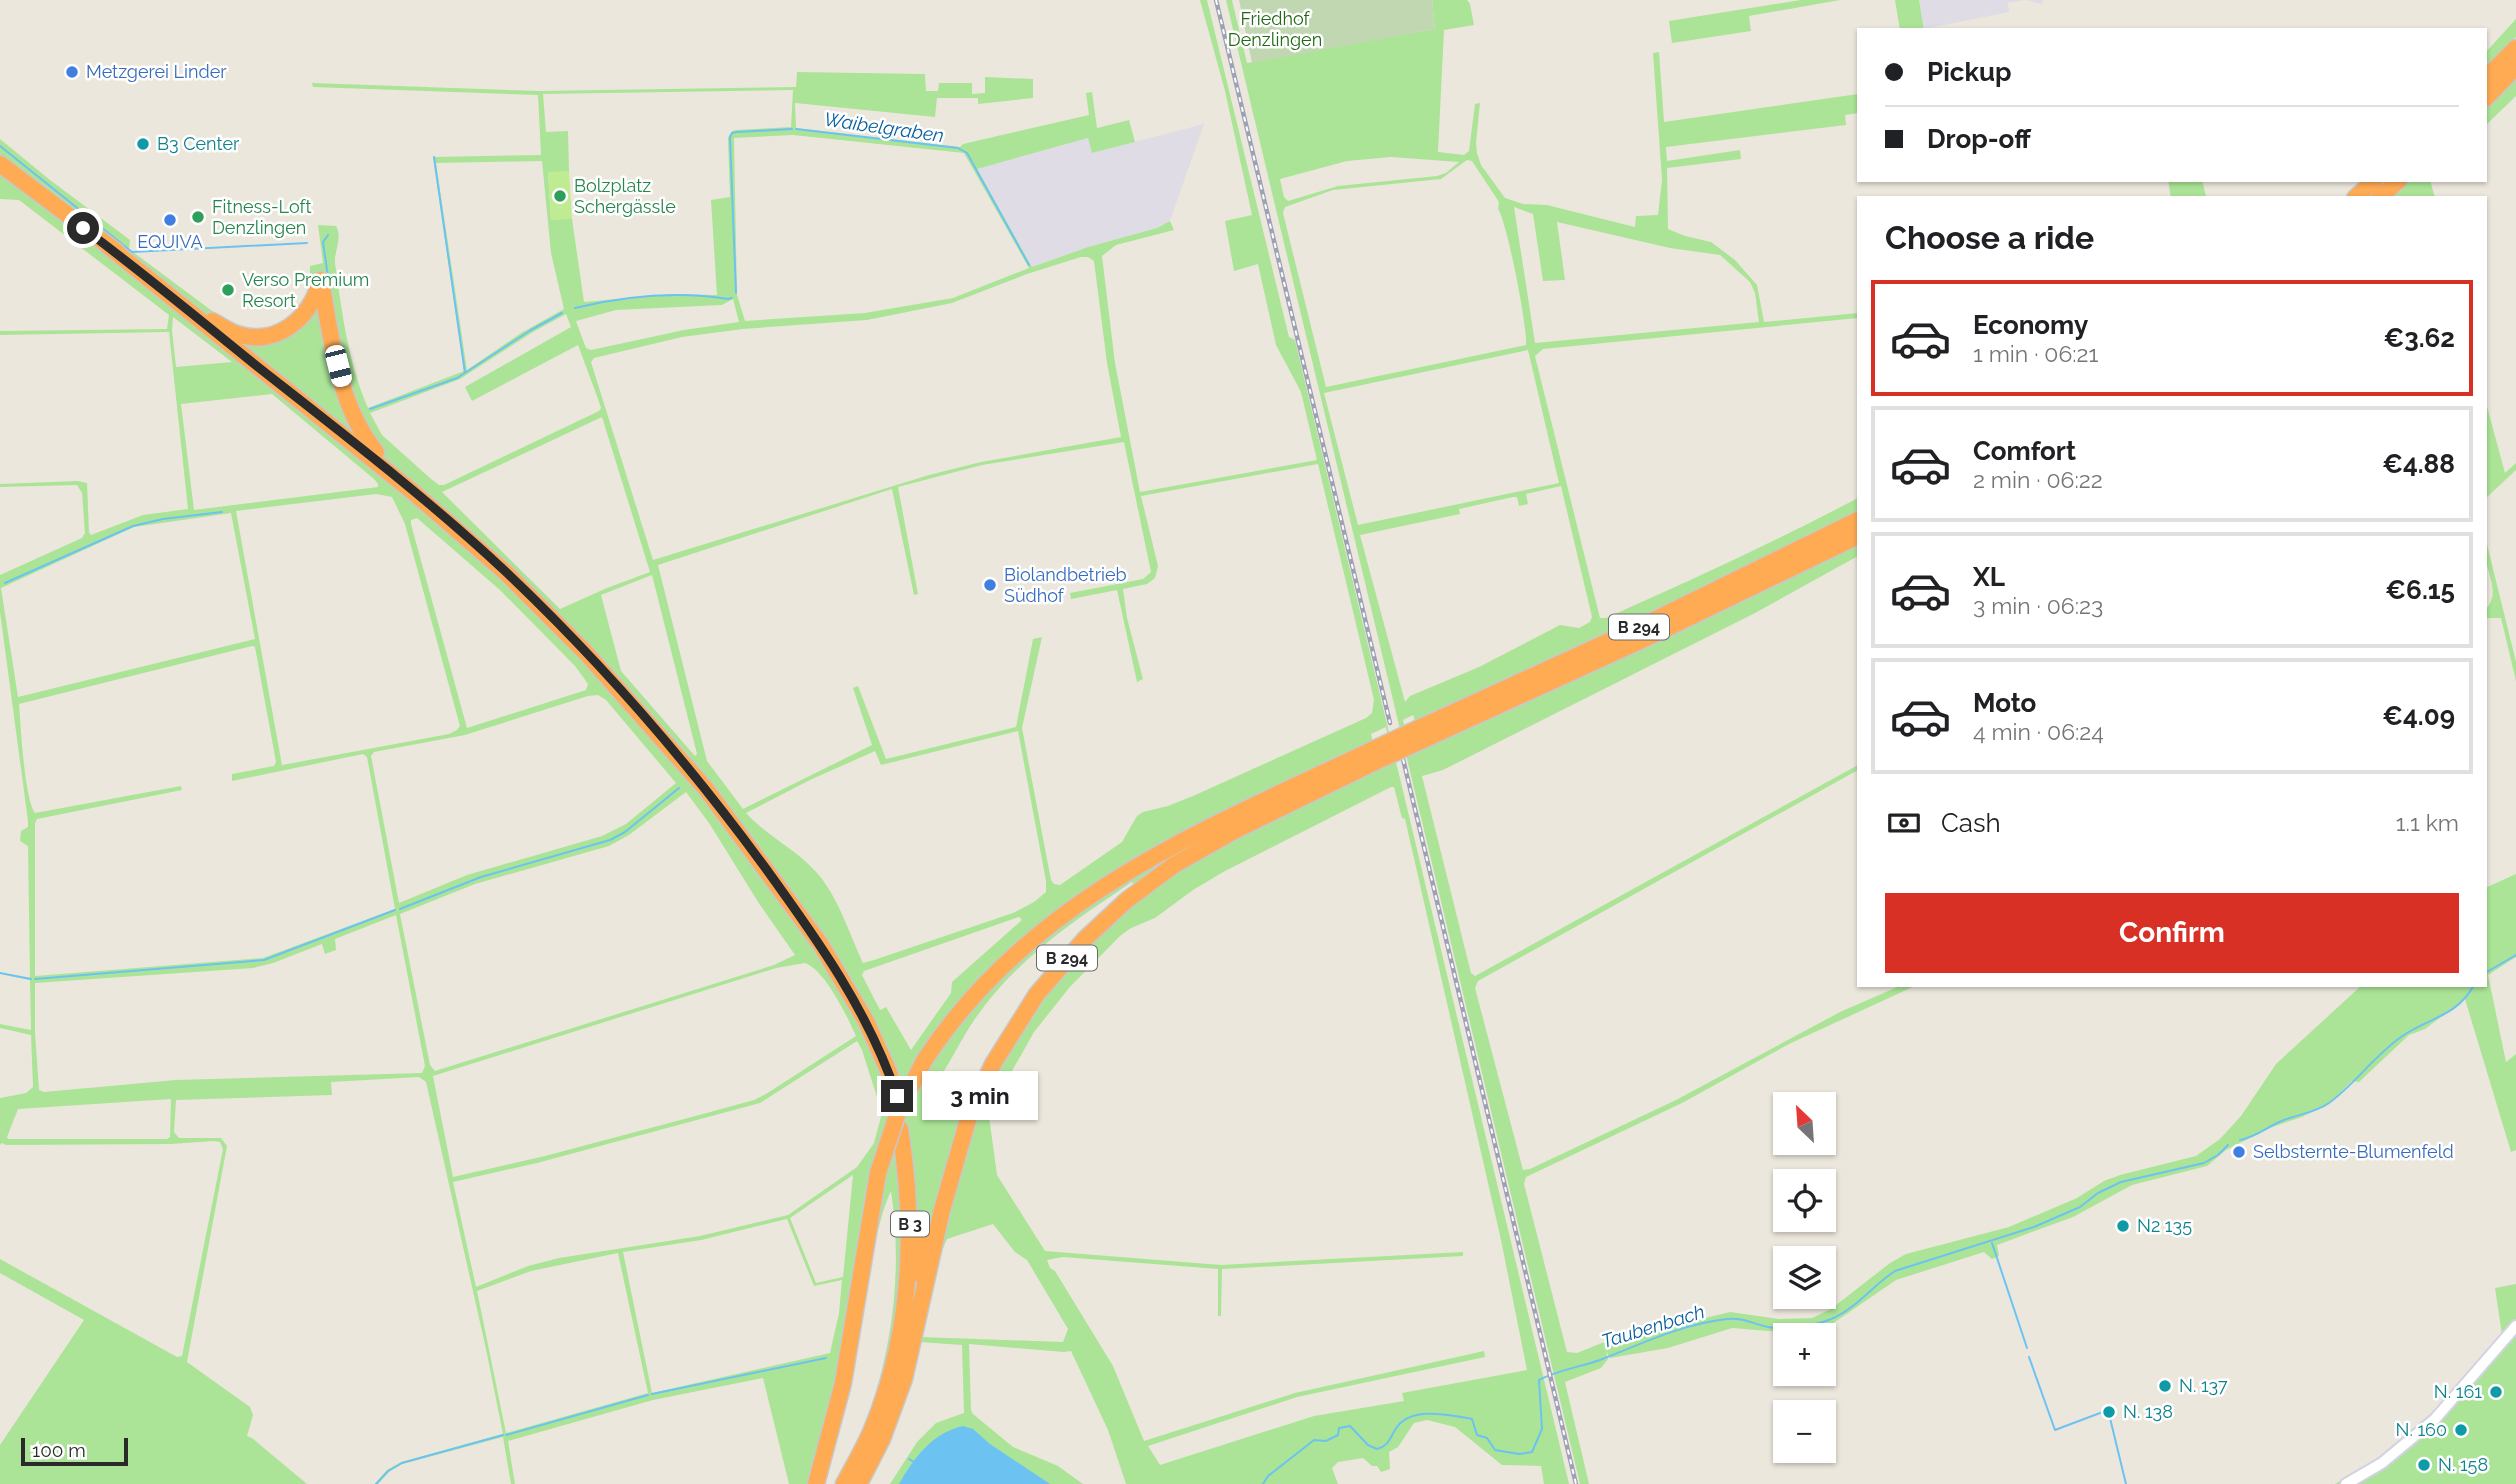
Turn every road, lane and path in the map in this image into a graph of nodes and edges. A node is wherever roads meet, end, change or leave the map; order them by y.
1 (2516, 48) edge
2 (2516, 67) edge
3 (2487, 77) edge
4 (2487, 97) edge
5 (0, 164) edge
6 (2373, 182) edge
7 (2397, 182) edge
8 (2357, 196) edge
9 (2381, 196) edge
10 (108, 246) junction
11 (210, 320) junction
12 (376, 452) junction
13 (1857, 520) edge
14 (1857, 536) edge
15 (486, 555) junction
16 (1419, 735) junction
17 (1376, 755) junction
18 (897, 1096) dead end
19 (920, 1305) junction
20 (2516, 1326) edge
21 (816, 1484) edge
22 (844, 1484) edge
23 (859, 1484) edge
24 (2346, 1484) edge

1 - 3 highway
2 - 4 highway
5 - 10 highway
6 - 8 highway
7 - 9 highway
10 - 11 highway
10 - 15 highway
11 - 12 highway
11 - 12 highway
12 - 15 highway
13 - 16 highway, B 294
14 - 16 highway, B 294
15 - 18 highway
16 - 17 highway, B 294, bridge
17 - 19 highway, B 294
17 - 21 highway, B 294, bridge
19 - 22 highway, B 3
19 - 23 highway, B 3
20 - 24 street

